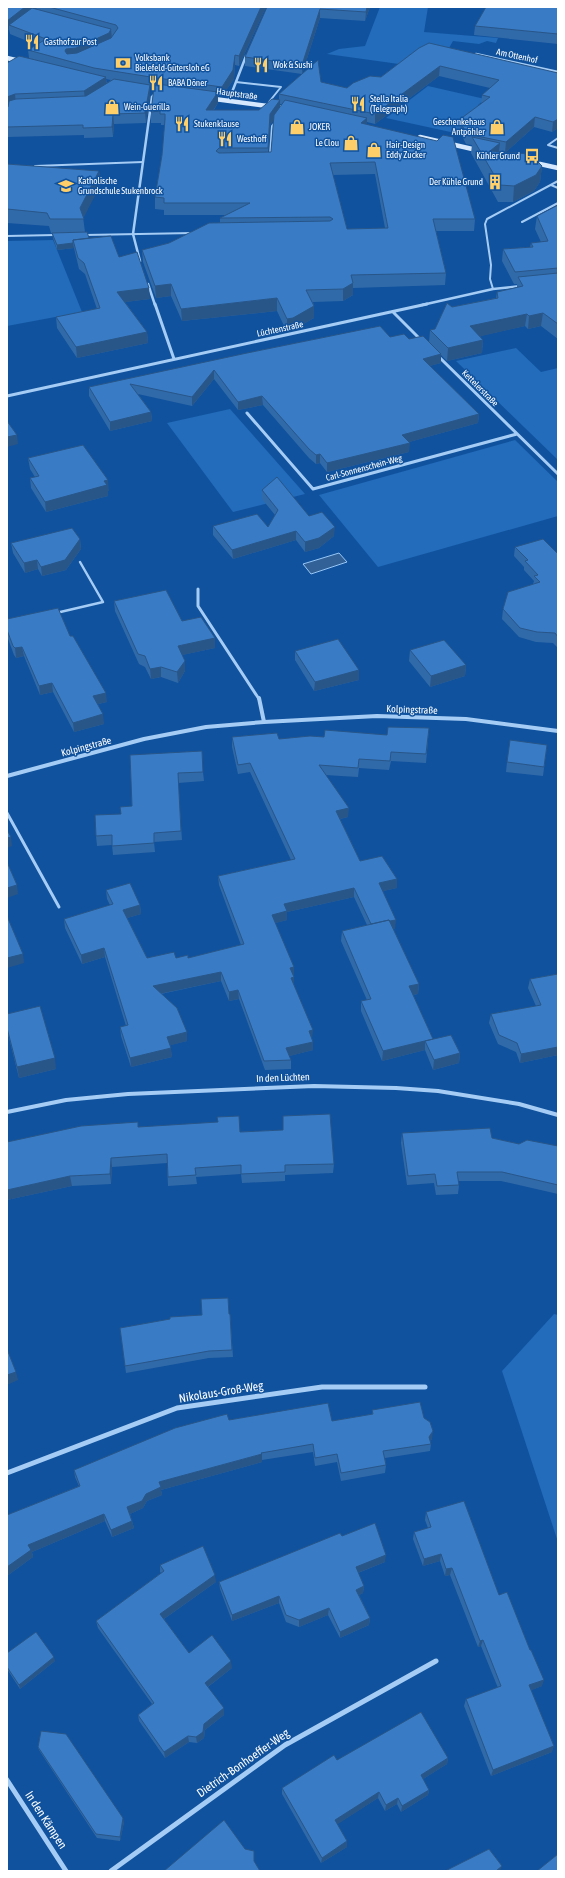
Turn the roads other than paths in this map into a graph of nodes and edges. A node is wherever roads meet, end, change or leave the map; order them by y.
1 (249, 49) edge
2 (473, 53) edge
3 (7, 58) edge
4 (28, 63) edge
5 (558, 72) edge
6 (236, 82) junction
7 (150, 90) edge
8 (157, 92) junction
9 (164, 92) edge
10 (200, 97) edge
11 (230, 100) junction
12 (266, 106) junction
13 (285, 108) junction
14 (300, 111) edge
15 (281, 114) edge
16 (276, 120) edge
17 (412, 136) edge
18 (558, 138) edge
19 (558, 148) edge
20 (485, 152) edge
21 (527, 161) edge
22 (143, 162) junction
23 (270, 162) edge
24 (29, 166) edge
25 (558, 168) edge
26 (558, 181) edge
27 (551, 185) junction
28 (558, 188) edge
29 (558, 203) edge
30 (522, 222) dead end
31 (196, 233) edge
32 (133, 234) junction
33 (61, 235) edge
34 (84, 235) edge
35 (7, 236) edge
36 (141, 263) edge
37 (147, 282) edge
38 (529, 286) edge
39 (493, 289) junction
40 (393, 312) junction
41 (427, 345) edge
42 (432, 350) edge
43 (174, 359) junction
44 (7, 396) edge
45 (247, 413) dead end
46 (517, 434) junction
47 (558, 474) edge
48 (80, 562) dead end
49 (198, 589) dead end
50 (51, 614) edge
51 (264, 722) junction
52 (558, 731) edge
53 (7, 776) edge
54 (7, 813) edge
55 (59, 907) dead end
56 (7, 1112) edge
57 (558, 1115) edge
58 (425, 1387) dead end
59 (7, 1473) edge
60 (436, 1662) dead end
61 (7, 1780) edge
62 (66, 1871) edge
63 (111, 1871) edge

1 - 6 street
2 - 5 street, Am Ottenhof
3 - 4 main road
6 - 11 street
6 - 12 lane
7 - 8 main road
8 - 9 main road
8 - 22 street
10 - 11 main road, Hauptstraße
11 - 12 main road, Hauptstraße
12 - 13 main road, Hauptstraße
13 - 14 main road, Hauptstraße
13 - 15 lane
16 - 23 lane
17 - 20 main road
18 - 19 lane
21 - 25 main road
22 - 24 lane
22 - 32 street
26 - 27 lane
27 - 28 lane
27 - 39 lane
29 - 30 lane
31 - 32 lane
32 - 34 lane
32 - 36 street
33 - 35 lane
37 - 43 street
38 - 39 street, Lüchtenstraße
39 - 40 street, Lüchtenstraße
40 - 41 street
40 - 43 street, Lüchtenstraße
42 - 46 street, Kettelerstraße
43 - 44 street, Lüchtenstraße
45 - 46 street, Carl-Sonnenschein-Weg
46 - 47 street, Kettelerstraße
48 - 50 lane
49 - 51 street
51 - 52 street, Kolpingstraße
51 - 53 street, Kolpingstraße
54 - 55 lane
56 - 57 street, In den Lüchten
58 - 59 street, Nikolaus-Groß-Weg
60 - 63 street, Dietrich-Bonhoeffer-Weg
61 - 62 street, In den Kämpen

